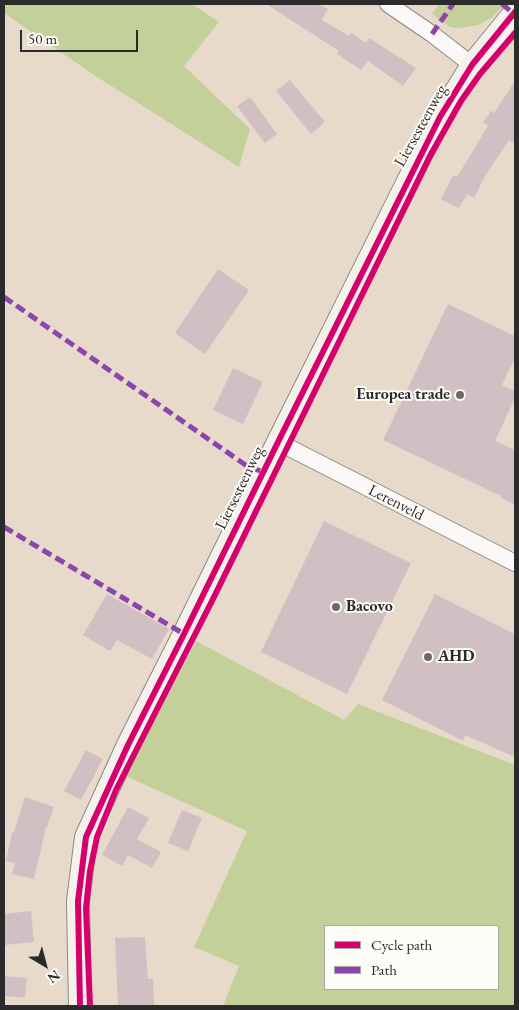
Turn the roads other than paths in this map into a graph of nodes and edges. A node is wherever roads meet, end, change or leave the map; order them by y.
1 (388, 4) edge
2 (515, 12) edge
3 (472, 65) junction
4 (278, 442) junction
5 (515, 563) edge
6 (80, 1006) edge

1 - 3 street
2 - 3 street, Liersesteenweg
3 - 4 street, Liersesteenweg
4 - 5 street, Lerenveld
4 - 6 street, Liersesteenweg

